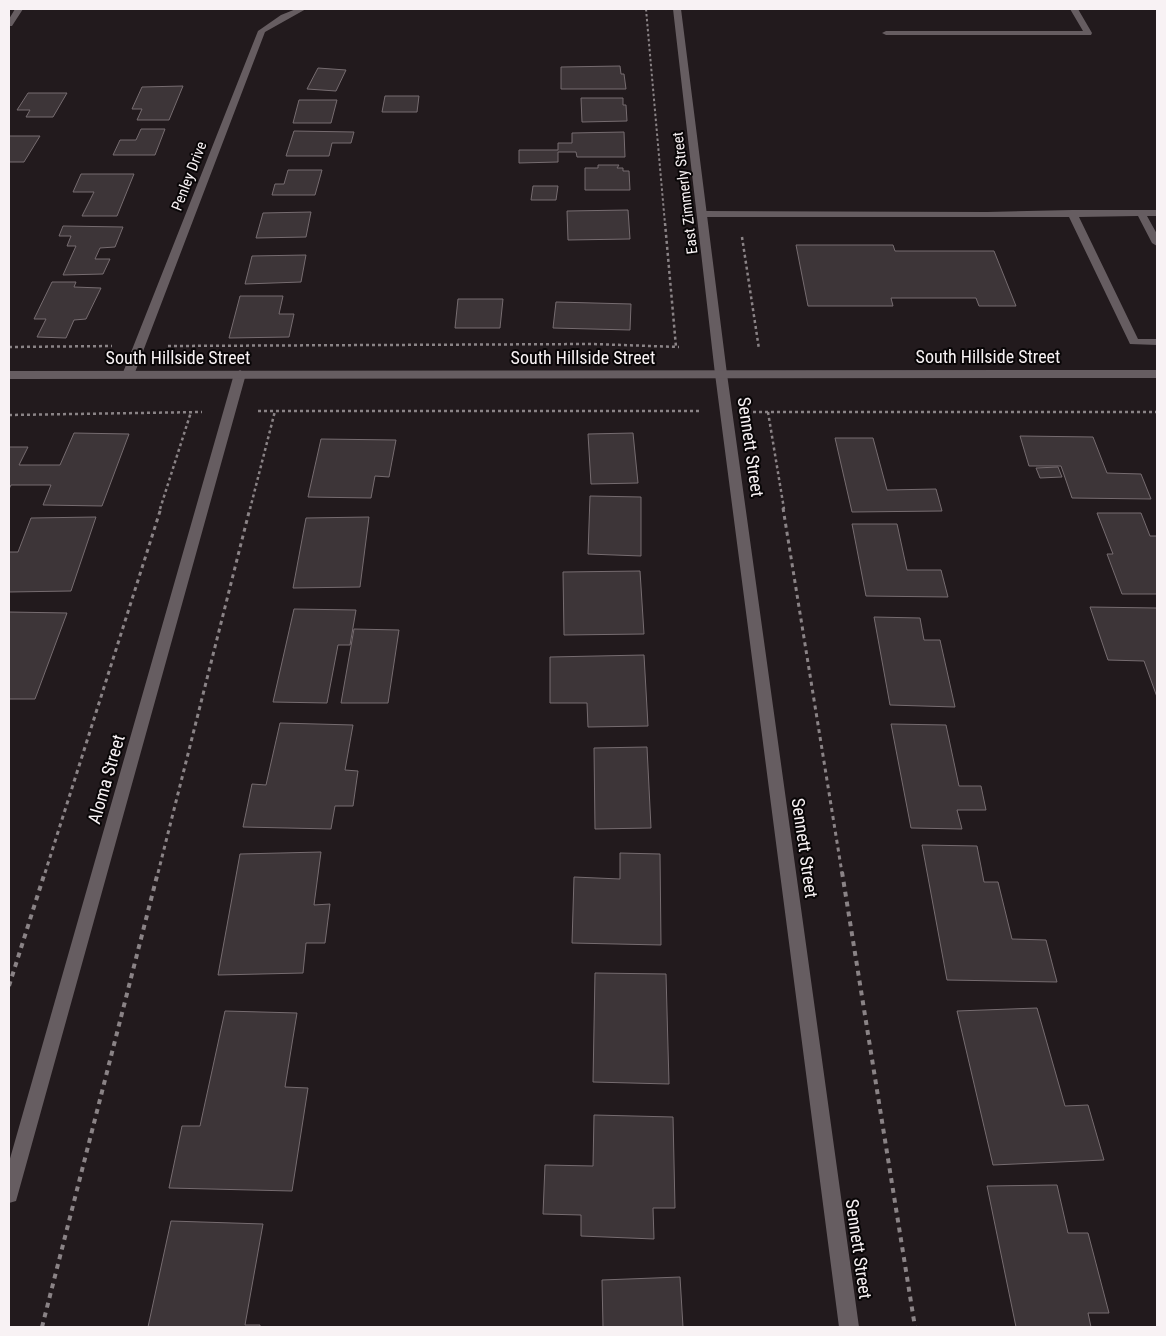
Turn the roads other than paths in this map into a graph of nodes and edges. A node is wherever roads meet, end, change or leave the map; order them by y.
1 (19, 9) edge
2 (302, 9) edge
3 (677, 9) edge
4 (1074, 9) edge
5 (9, 24) edge
6 (886, 33) dead end
7 (1072, 213) junction
8 (1141, 213) junction
9 (1157, 213) edge
10 (703, 214) junction
11 (1157, 243) edge
12 (1134, 342) joint
13 (1157, 342) edge
14 (240, 374) junction
15 (721, 374) junction
16 (1157, 374) edge
17 (9, 375) edge
18 (128, 375) junction
19 (9, 1194) edge
20 (849, 1327) edge

1 - 5 street
2 - 18 street, Penley Drive
3 - 10 street, East Zimmerly Street
4 - 6 street
7 - 8 street
7 - 10 street
7 - 12 street
8 - 9 street
8 - 11 street
10 - 15 street, East Zimmerly Street
12 - 13 main road
14 - 15 main road, South Hillside Street
14 - 18 main road, South Hillside Street
14 - 19 street, Aloma Street
15 - 16 main road, South Hillside Street
15 - 20 street, Sennett Street
17 - 18 main road, South Hillside Street

